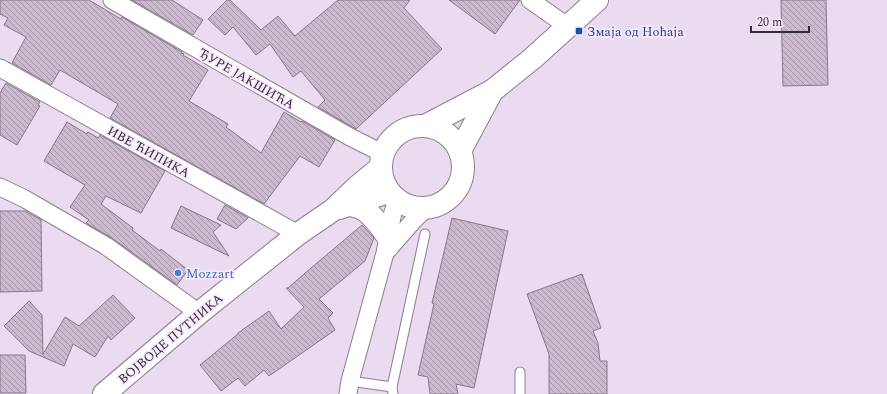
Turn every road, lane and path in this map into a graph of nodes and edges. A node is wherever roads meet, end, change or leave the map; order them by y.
1 (112, 0) edge
2 (530, 0) edge
3 (597, 0) edge
4 (567, 26) junction
5 (0, 68) edge
6 (492, 91) junction
7 (425, 126) junction
8 (460, 151) junction
9 (381, 161) junction
10 (0, 188) edge
11 (393, 197) junction
12 (342, 207) junction
13 (426, 208) junction
14 (298, 234) junction
15 (425, 234) dead end
16 (387, 245) junction
17 (198, 313) junction
18 (520, 372) dead end
19 (350, 390) edge
20 (392, 390) edge
21 (104, 394) edge
22 (520, 394) edge

1 - 9 street, ЂУРЕ ЈАКШИЋА
2 - 4 street
3 - 4 street, ВОЈВОДЕ ПУТНИКА
4 - 6 street, ВОЈВОДЕ ПУТНИКА
5 - 14 street, ИВЕ ЋИПИКА
6 - 7 street, ВОЈВОДЕ ПУТНИКА
6 - 8 street, ВОЈВОДЕ ПУТНИКА
7 - 8 street, ВОЈВОДЕ ПУТНИКА
7 - 9 street, ВОЈВОДЕ ПУТНИКА
8 - 13 street
9 - 11 street
9 - 12 street, ВОЈВОДЕ ПУТНИКА
10 - 17 street
11 - 12 street, ВОЈВОДЕ ПУТНИКА
11 - 13 street
11 - 16 street
12 - 14 street, ВОЈВОДЕ ПУТНИКА
12 - 16 street
13 - 16 street
14 - 17 street, ВОЈВОДЕ ПУТНИКА
15 - 20 lane
16 - 19 street
17 - 21 street, ВОЈВОДЕ ПУТНИКА
18 - 22 lane
19 - 20 lane

